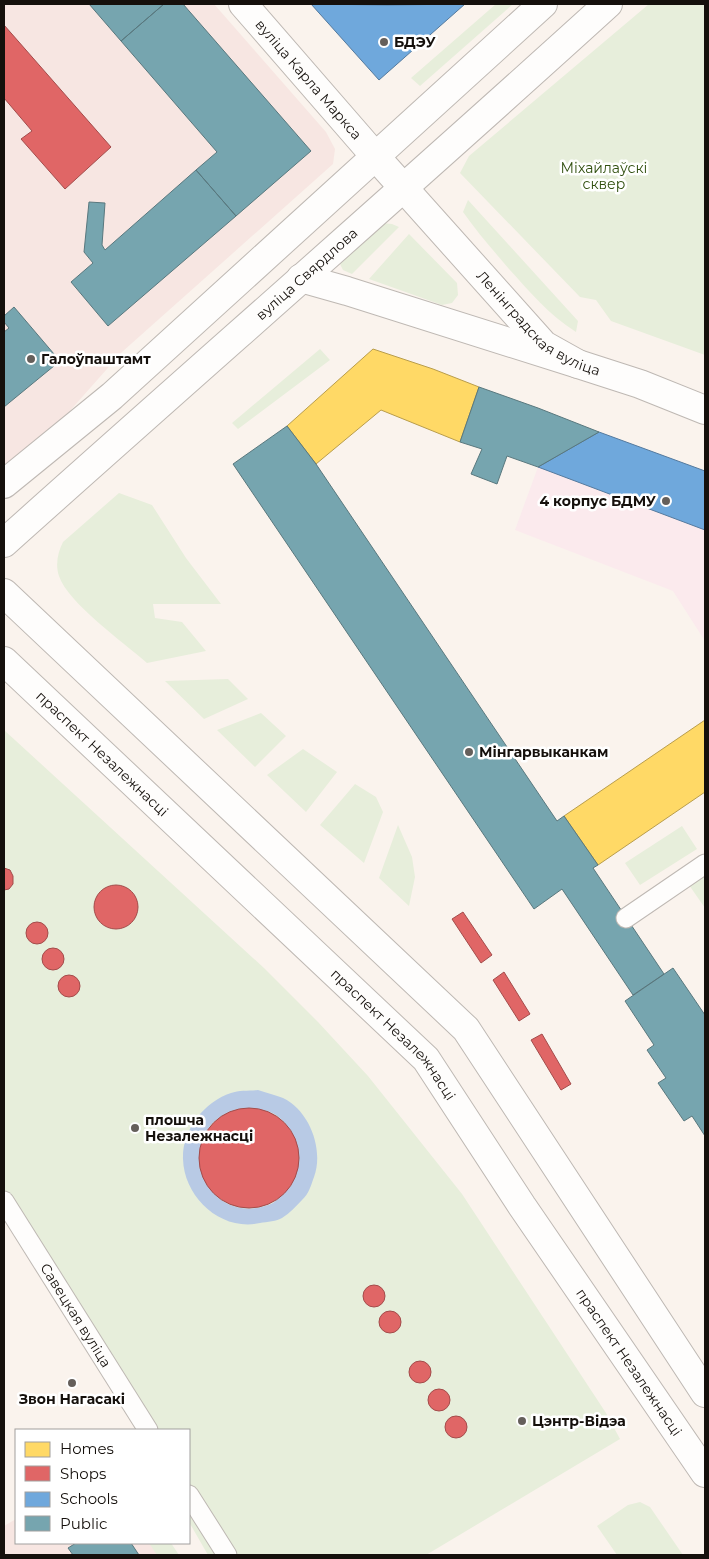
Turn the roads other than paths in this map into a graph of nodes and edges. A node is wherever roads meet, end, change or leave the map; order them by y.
1 (243, 4) edge
2 (543, 4) edge
3 (608, 4) edge
4 (375, 156) junction
5 (405, 188) junction
6 (301, 278) junction
7 (578, 364) junction
8 (705, 410) edge
9 (4, 484) edge
10 (4, 543) edge
11 (4, 593) edge
12 (4, 661) edge
13 (705, 864) edge
14 (626, 918) dead end
15 (4, 1201) edge
16 (705, 1393) edge
17 (147, 1429) edge
18 (705, 1473) edge
19 (190, 1497) edge
20 (227, 1555) edge

1 - 4 main road, вуліца Карла Маркса
2 - 4 main road
3 - 5 main road, вуліца Свярдлова
4 - 5 main road, вуліца Карла Маркса
4 - 9 main road
5 - 6 main road, вуліца Свярдлова
5 - 7 main road, Ленінградская вуліца
6 - 7 main road
6 - 10 main road, вуліца Свярдлова
7 - 8 main road, Ленінградская вуліца
11 - 16 main road
12 - 18 main road, праспект Незалежнасці
13 - 14 street
15 - 17 street, Савецкая вуліца
19 - 20 street

